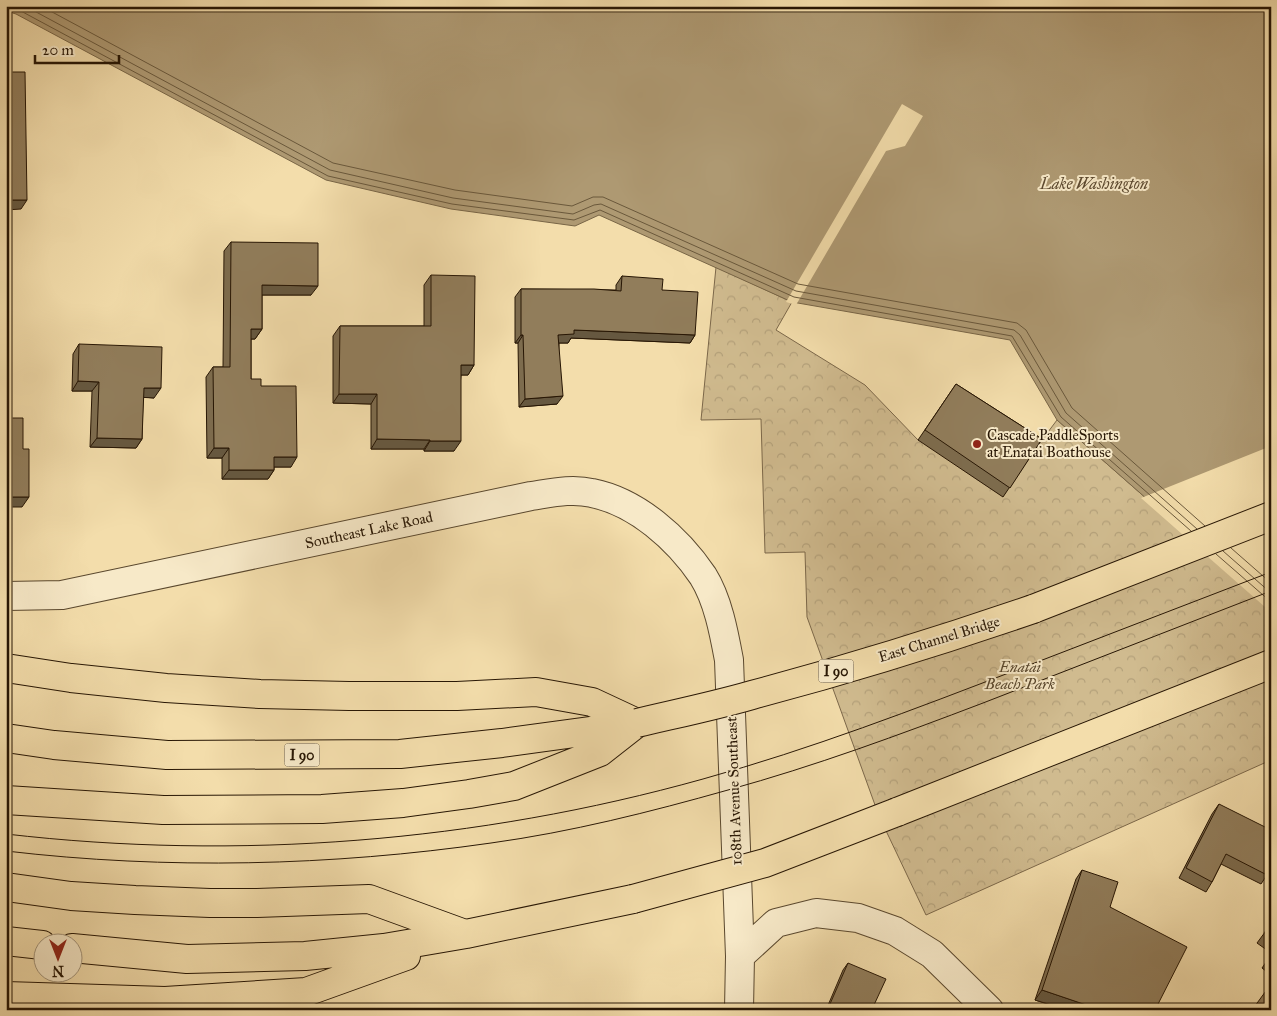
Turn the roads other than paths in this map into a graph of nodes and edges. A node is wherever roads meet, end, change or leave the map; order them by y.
1 (1271, 516) edge
2 (704, 577) joint
3 (6, 596) edge
4 (1271, 664) edge
5 (6, 668) edge
6 (637, 723) junction
7 (6, 738) edge
8 (599, 741) junction
9 (6, 800) edge
10 (6, 887) edge
11 (466, 934) junction
12 (6, 941) edge
13 (32, 944) edge
14 (82, 949) edge
15 (740, 956) junction
16 (6, 996) edge
17 (739, 1010) edge
18 (989, 1010) edge

1 - 6 highway, East Channel Bridge / I 90, bridge
2 - 3 street, Southeast Lake Road
2 - 15 street, 108th Avenue Southeast
4 - 11 highway, bridge
5 - 6 highway
6 - 8 highway
7 - 8 highway, I 90
8 - 9 highway
10 - 11 highway
11 - 14 highway
11 - 16 highway
12 - 13 highway
15 - 17 street, 108th Avenue Southeast
15 - 18 street

